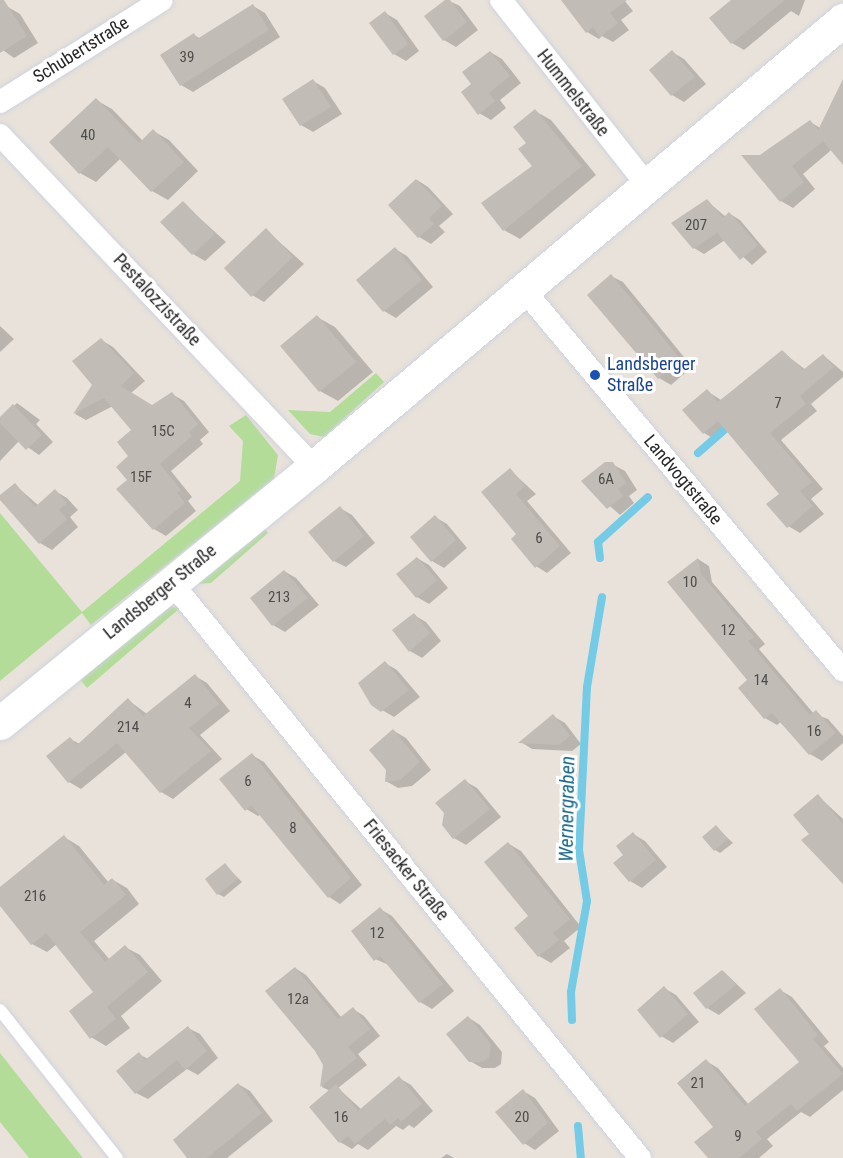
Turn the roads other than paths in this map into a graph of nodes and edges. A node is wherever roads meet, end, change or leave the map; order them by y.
1 (162, 0) edge
2 (501, 0) edge
3 (843, 20) edge
4 (0, 102) edge
5 (0, 135) edge
6 (647, 185) junction
7 (523, 289) junction
8 (314, 467) junction
9 (172, 583) junction
10 (843, 671) edge
11 (0, 723) edge
12 (0, 1010) edge
13 (117, 1158) edge
14 (640, 1158) edge

1 - 4 street, Schubertstraße
2 - 6 street, Hummelstraße
3 - 6 street, Landsberger Straße
5 - 8 street, Pestalozzistraße
6 - 7 street, Landsberger Straße
7 - 8 street, Landsberger Straße
7 - 10 street, Landvogtstraße
8 - 9 street, Landsberger Straße
9 - 11 street, Landsberger Straße
9 - 14 street, Friesacker Straße
12 - 13 lane

